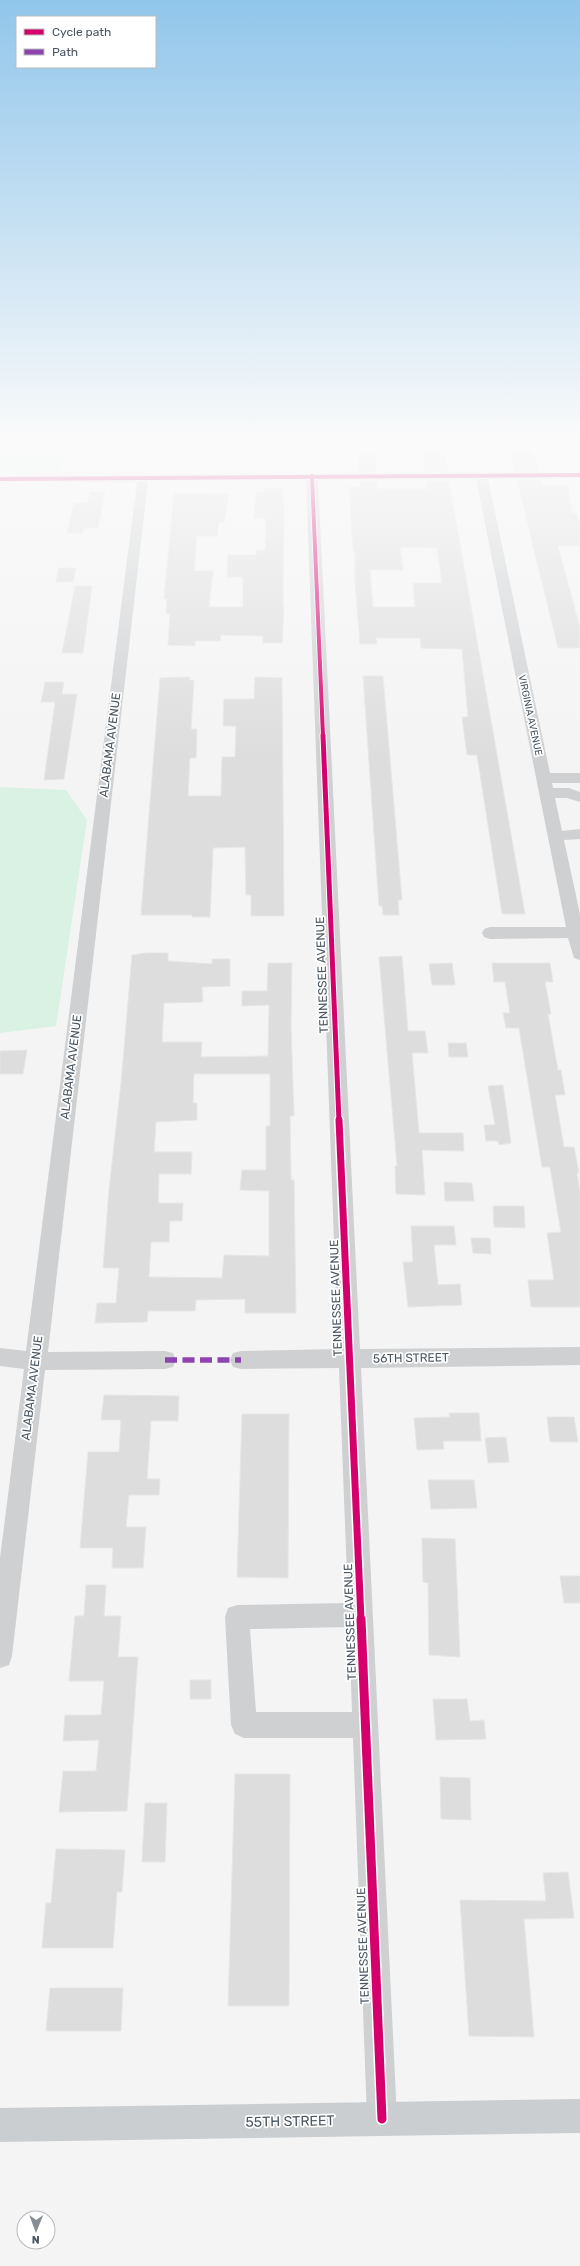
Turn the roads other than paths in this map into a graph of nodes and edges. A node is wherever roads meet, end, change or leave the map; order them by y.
1 (135, 546) edge
2 (315, 546) edge
3 (496, 546) edge
4 (544, 778) junction
5 (580, 778) edge
6 (547, 793) junction
7 (580, 797) edge
8 (580, 834) edge
9 (556, 836) junction
10 (578, 932) edge
11 (490, 933) dead end
12 (580, 954) edge
13 (580, 1356) edge
14 (0, 1358) edge
15 (350, 1358) junction
16 (165, 1360) dead end
17 (241, 1360) dead end
18 (36, 1361) junction
19 (360, 1615) junction
20 (0, 1656) edge
21 (365, 1725) junction
22 (580, 2116) edge
23 (382, 2119) junction
24 (0, 2125) edge

1 - 18 street, ALABAMA AVENUE
2 - 15 street, TENNESSEE AVENUE
3 - 4 street, VIRGINIA AVENUE
4 - 5 street
4 - 6 street, VIRGINIA AVENUE
6 - 7 street
6 - 9 street, VIRGINIA AVENUE
8 - 9 street
9 - 10 street, VIRGINIA AVENUE
10 - 11 street
10 - 12 street, VIRGINIA AVENUE
13 - 15 street, 56TH STREET
14 - 18 street
15 - 17 street, 56TH STREET
15 - 19 street, TENNESSEE AVENUE
16 - 18 street
18 - 20 street, ALABAMA AVENUE
19 - 21 street, TENNESSEE AVENUE
19 - 21 street
21 - 23 street, TENNESSEE AVENUE
22 - 23 main road, 55TH STREET
23 - 24 main road, 55TH STREET

